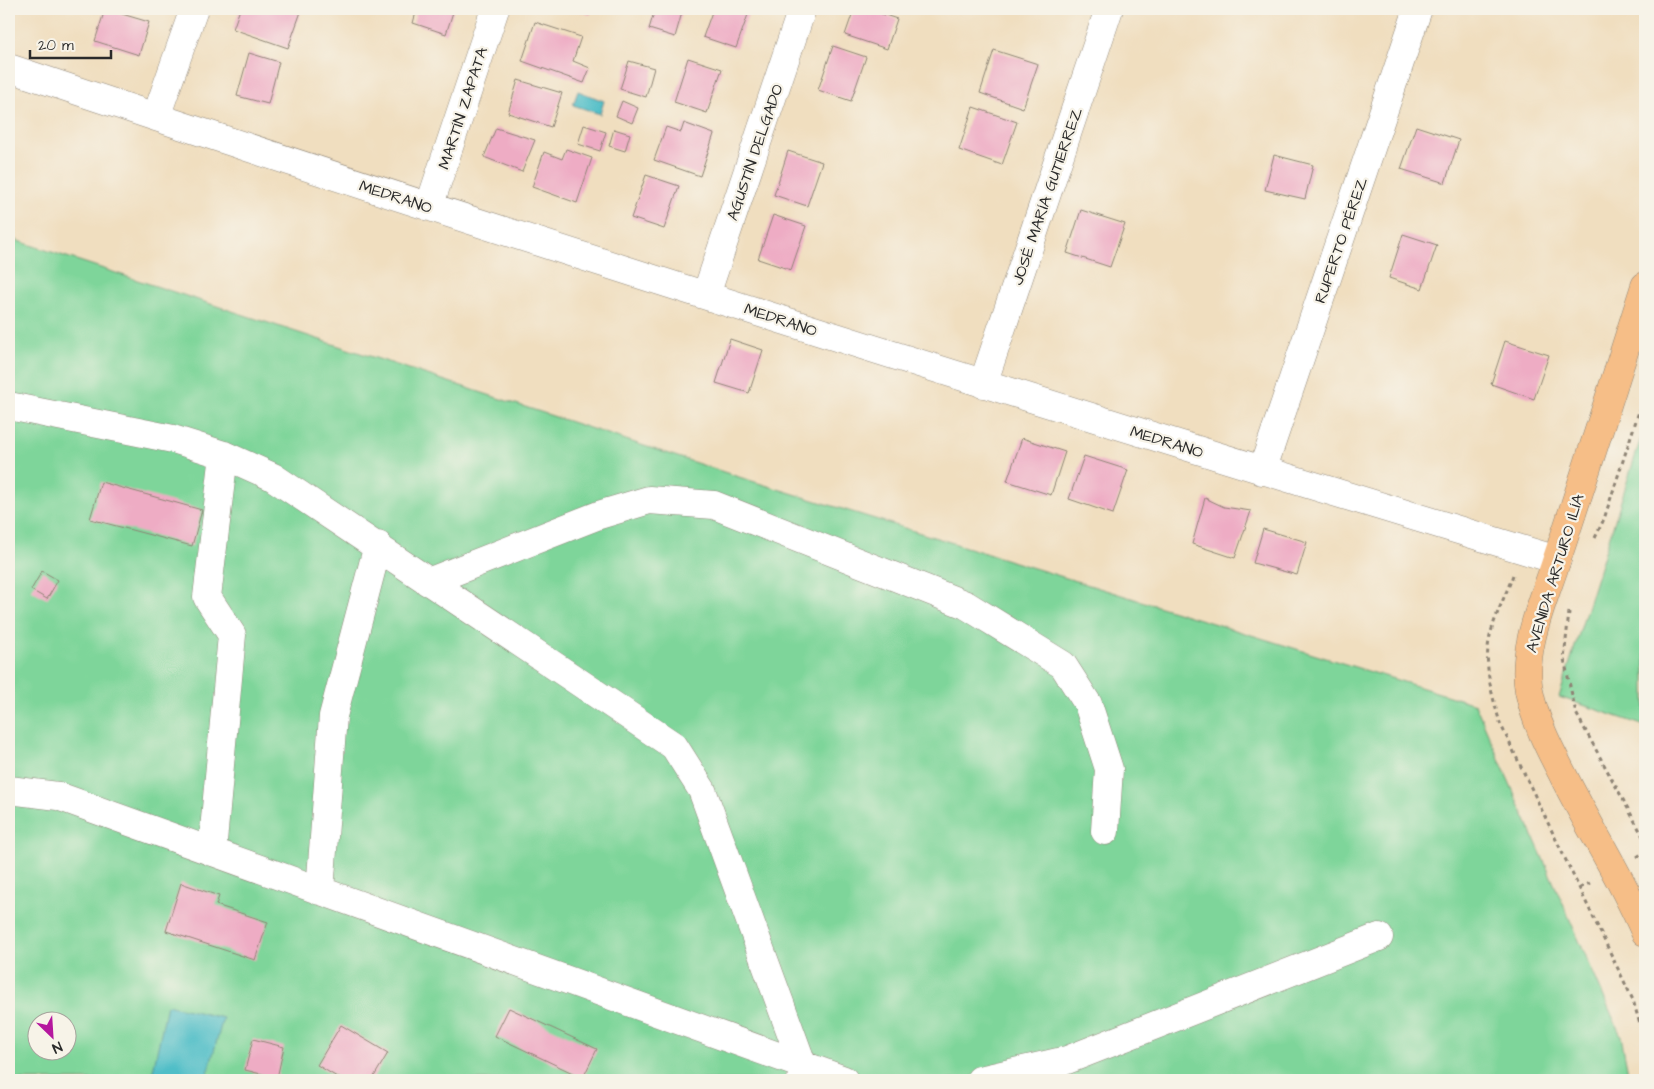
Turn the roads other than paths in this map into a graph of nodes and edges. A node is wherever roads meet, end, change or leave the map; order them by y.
1 (194, 9) edge
2 (495, 9) edge
3 (802, 9) edge
4 (1109, 9) edge
5 (1418, 9) edge
6 (9, 68) edge
7 (156, 118) junction
8 (429, 207) junction
9 (1645, 286) edge
10 (706, 295) junction
11 (983, 384) junction
12 (9, 406) edge
13 (224, 455) junction
14 (1262, 471) junction
15 (378, 545) junction
16 (1557, 560) junction
17 (428, 582) junction
18 (9, 790) edge
19 (1105, 831) dead end
20 (212, 852) junction
21 (320, 890) junction
22 (1645, 932) edge
23 (1379, 937) dead end
24 (802, 1073) edge
25 (844, 1080) edge
26 (980, 1080) edge

1 - 7 street
2 - 8 street, MARTÍN ZAPATA
3 - 10 street, AGUSTÍN DELGADO
4 - 11 street, JOSÉ MARÍA GUTIERREZ
5 - 14 street, RUPERTO PÉREZ
6 - 7 street, MEDRANO
7 - 8 street, MEDRANO
8 - 10 street, MEDRANO
9 - 16 main road, AVENIDA ARTURO ILÍA
10 - 11 street, MEDRANO
11 - 14 street, MEDRANO
12 - 13 street
13 - 15 street
13 - 20 street
14 - 16 street, MEDRANO
15 - 17 street
15 - 21 street
16 - 22 main road, AVENIDA ARTURO ILÍA
17 - 19 street
17 - 24 street
18 - 20 street
20 - 21 street
21 - 24 street
23 - 26 street
24 - 25 street

